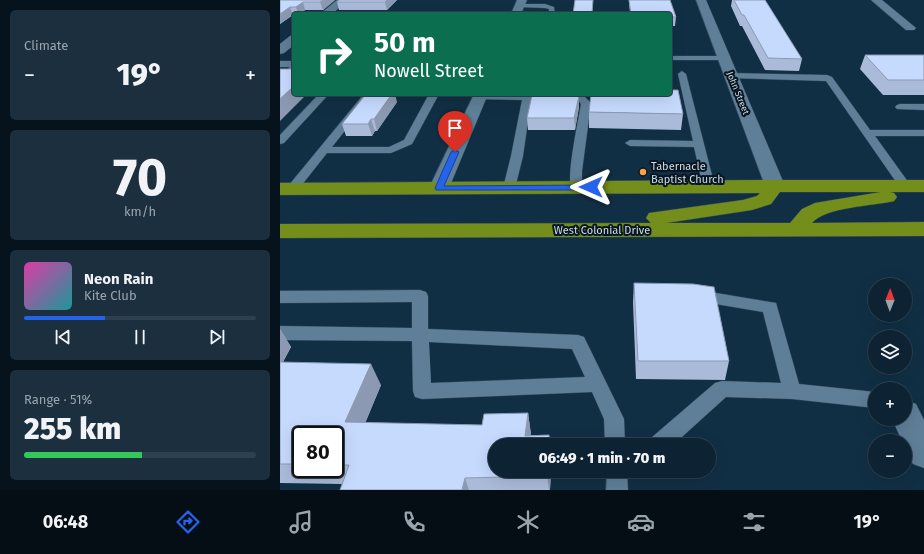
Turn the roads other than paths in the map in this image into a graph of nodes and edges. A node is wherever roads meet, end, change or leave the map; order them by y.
1 (343, 0) edge
2 (701, 0) edge
3 (876, 0) edge
4 (519, 7) edge
5 (328, 12) edge
6 (552, 12) edge
7 (910, 28) dead end
8 (292, 41) edge
9 (280, 50) edge
10 (675, 58) edge
11 (724, 58) junction
12 (280, 64) edge
13 (292, 64) edge
14 (292, 69) edge
15 (672, 74) edge
16 (682, 74) junction
17 (732, 76) junction
18 (292, 77) edge
19 (280, 80) edge
20 (313, 96) edge
21 (322, 96) edge
22 (367, 96) edge
23 (433, 96) edge
24 (480, 96) edge
25 (504, 96) edge
26 (527, 97) junction
27 (900, 107) dead end
28 (924, 107) edge
29 (309, 110) junction
30 (867, 133) junction
31 (924, 133) edge
32 (280, 141) edge
33 (630, 143) dead end
34 (698, 144) junction
35 (324, 150) junction
36 (775, 186) junction
37 (905, 186) junction
38 (924, 186) edge
39 (576, 187) junction
40 (709, 187) junction
41 (286, 188) edge
42 (439, 188) junction
43 (508, 188) junction
44 (924, 192) edge
45 (924, 228) edge
46 (796, 229) junction
47 (566, 230) junction
48 (280, 232) edge
49 (683, 294) edge
50 (280, 298) edge
51 (280, 333) edge
52 (420, 335) junction
53 (596, 384) junction
54 (792, 391) junction
55 (868, 399) edge
56 (911, 426) edge
57 (615, 438) edge
58 (667, 438) edge
59 (924, 453) edge

1 - 5 street
2 - 11 street, John Street
3 - 7 street
4 - 6 lane
8 - 9 street
10 - 11 lane
10 - 16 lane
11 - 17 street, John Street
12 - 13 lane
14 - 19 lane
15 - 16 lane
16 - 34 lane
17 - 30 lane
17 - 36 street, John Street
18 - 19 lane
20 - 29 lane
21 - 29 lane
22 - 35 lane
23 - 35 lane
24 - 42 street
25 - 26 lane
26 - 39 lane
26 - 43 lane
27 - 28 lane
29 - 32 lane
30 - 31 lane
30 - 37 lane
33 - 34 lane
34 - 40 lane
35 - 41 lane
36 - 37 highway
36 - 40 highway
36 - 47 highway
37 - 38 highway
39 - 40 highway
39 - 43 highway
41 - 42 highway
42 - 43 highway
44 - 46 highway
45 - 46 highway, West Colonial Drive
46 - 47 highway, West Colonial Drive
47 - 48 highway, West Colonial Drive
49 - 54 lane
50 - 52 lane
51 - 52 lane
52 - 53 lane
52 - 53 lane
53 - 57 lane
54 - 55 lane
54 - 58 lane
56 - 59 street

